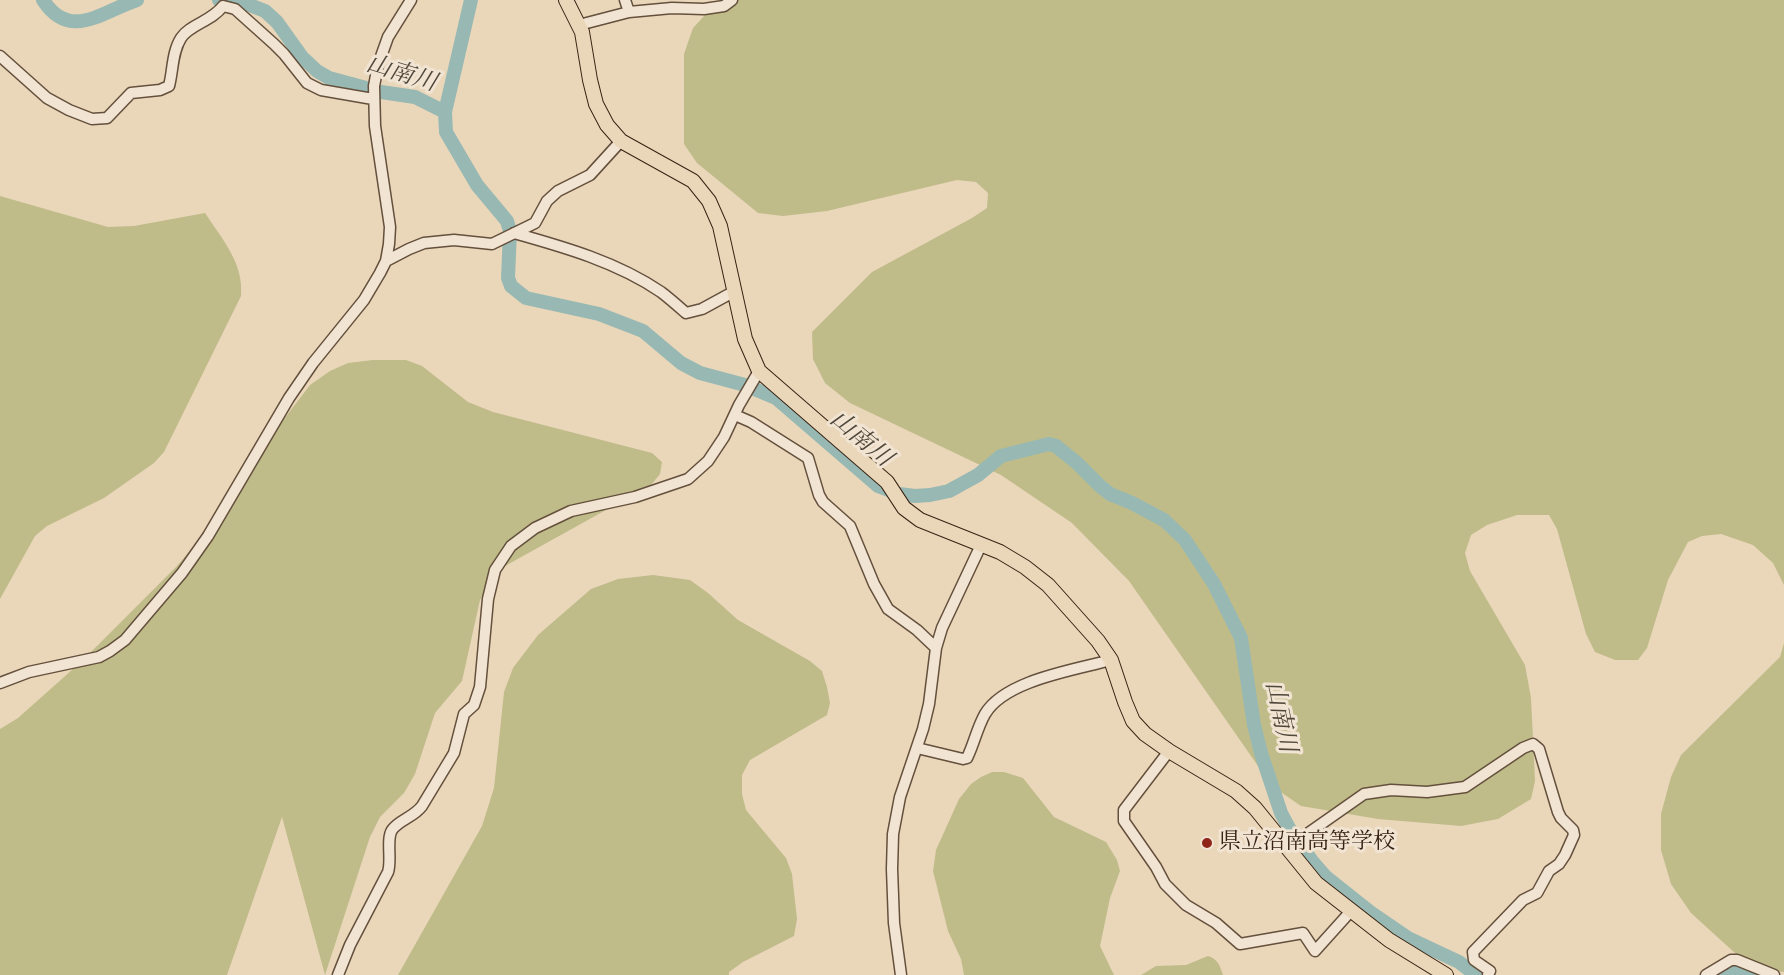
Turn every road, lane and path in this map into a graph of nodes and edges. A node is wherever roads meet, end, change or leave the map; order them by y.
1 (411, 0) edge
2 (566, 0) edge
3 (625, 0) edge
4 (732, 0) edge
5 (222, 3) edge
6 (629, 12) junction
7 (579, 25) junction
8 (0, 56) edge
9 (373, 99) junction
10 (621, 141) junction
11 (514, 233) junction
12 (386, 261) junction
13 (735, 291) junction
14 (759, 371) junction
15 (735, 415) junction
16 (981, 545) junction
17 (936, 648) junction
18 (1111, 660) junction
19 (0, 683) edge
20 (917, 748) junction
21 (1169, 751) junction
22 (1289, 847) junction
23 (1351, 911) junction
24 (1491, 973) edge
25 (338, 975) edge
26 (901, 975) edge
27 (1446, 975) edge
28 (1706, 975) edge
29 (1774, 975) edge

1 - 9 street
2 - 7 main road
3 - 6 street
4 - 6 street
5 - 8 street
5 - 9 street
6 - 7 street
7 - 10 main road
9 - 12 street
10 - 11 street
10 - 13 main road
11 - 12 street
11 - 13 street
12 - 19 street
13 - 14 main road
14 - 15 street
14 - 16 main road
15 - 17 street
15 - 25 street
16 - 17 street
16 - 18 main road
17 - 20 street
18 - 20 street
18 - 21 main road
20 - 26 street
21 - 22 main road
21 - 23 street
22 - 23 main road
22 - 24 street
23 - 27 main road
28 - 29 street

